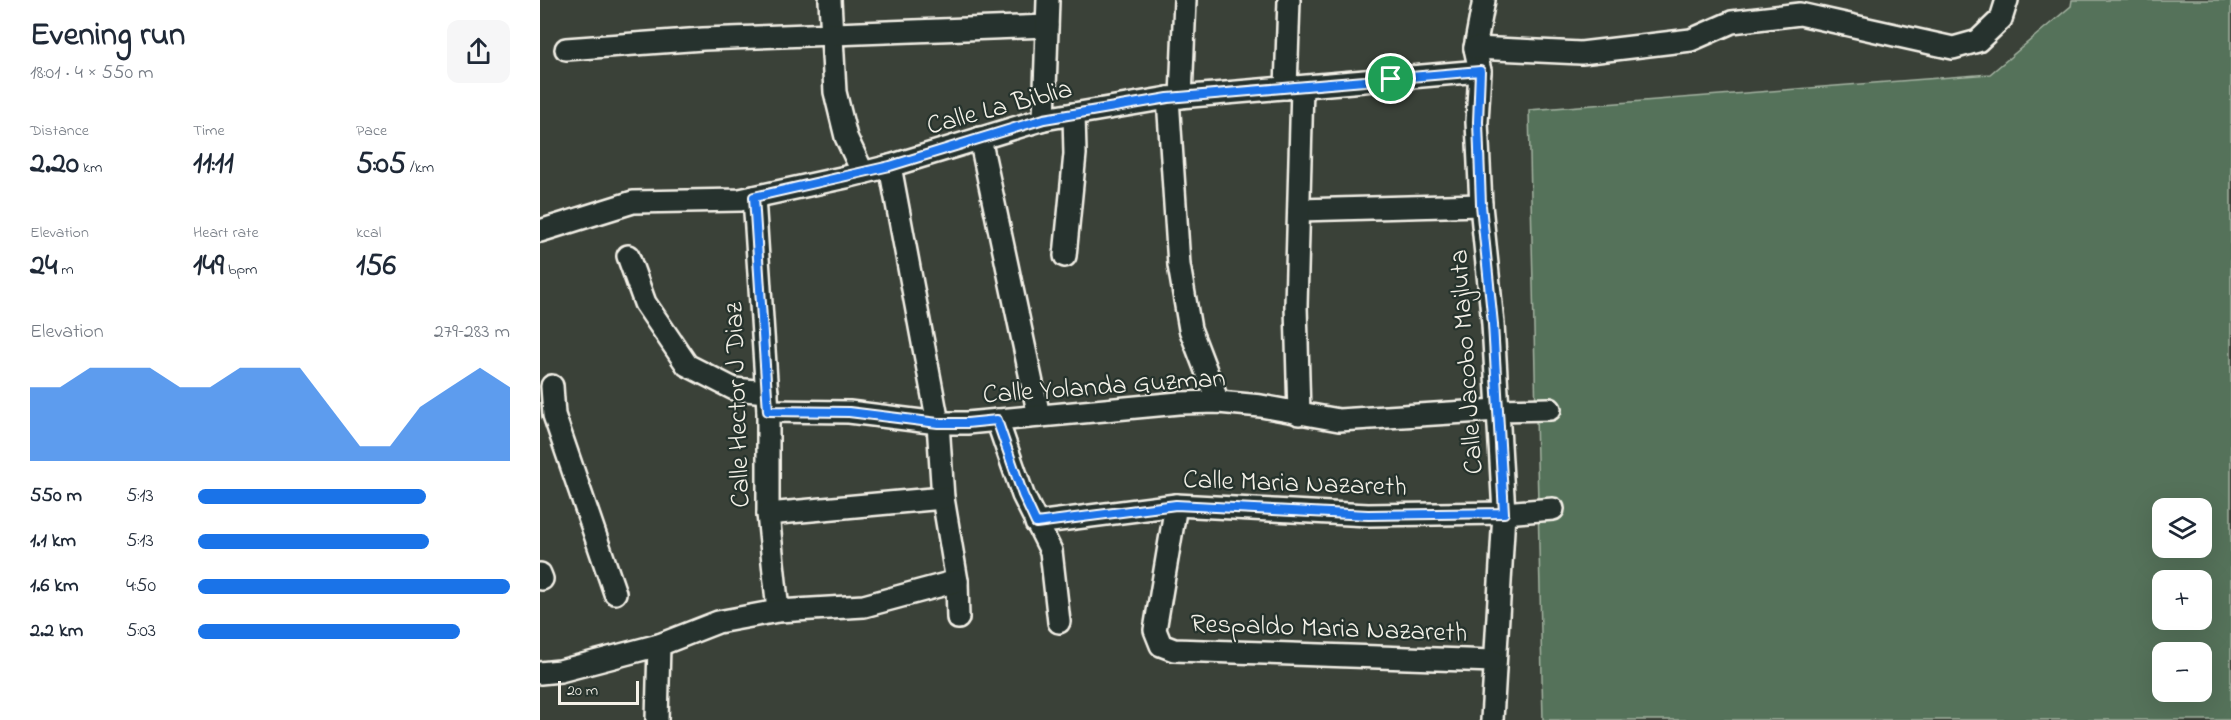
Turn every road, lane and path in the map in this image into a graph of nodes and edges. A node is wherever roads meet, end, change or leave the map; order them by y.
1 (830, 0) edge
2 (1048, 0) edge
3 (1185, 0) edge
4 (1289, 0) edge
5 (1484, 0) edge
6 (2007, 0) edge
7 (1047, 26) junction
8 (832, 34) junction
9 (1475, 48) junction
10 (566, 49) dead end
11 (1480, 71) junction
12 (1294, 87) junction
13 (1174, 98) junction
14 (1074, 114) junction
15 (1044, 119) junction
16 (981, 138) junction
17 (890, 166) junction
18 (863, 173) junction
19 (754, 197) junction
20 (1481, 205) junction
21 (1299, 210) junction
22 (540, 231) edge
23 (628, 256) dead end
24 (1065, 256) dead end
25 (552, 386) dead end
26 (768, 402) junction
27 (1218, 402) junction
28 (1550, 409) dead end
29 (1498, 410) junction
30 (1299, 414) junction
31 (547, 416) edge
32 (1039, 417) junction
33 (997, 420) junction
34 (938, 423) junction
35 (943, 498) junction
36 (1176, 505) junction
37 (1553, 509) dead end
38 (1504, 513) junction
39 (768, 514) junction
40 (1036, 523) junction
41 (957, 580) junction
42 (615, 593) dead end
43 (778, 611) junction
44 (958, 618) dead end
45 (1059, 622) dead end
46 (660, 645) junction
47 (1494, 661) junction
48 (540, 673) edge
49 (657, 720) edge
50 (1492, 720) edge

1 - 8 street
2 - 7 street
3 - 13 street
4 - 12 street
5 - 9 street, Calle Jacobo Majluta
6 - 9 street
7 - 8 street
7 - 15 street
8 - 10 street
8 - 18 street
9 - 11 street, Calle Jacobo Majluta
11 - 12 street, Calle La Biblia
11 - 20 street, Calle Jacobo Majluta
12 - 13 street, Calle La Biblia
12 - 21 street
13 - 14 street, Calle La Biblia
13 - 27 street
14 - 15 street, Calle La Biblia
14 - 24 street
15 - 16 street, Calle La Biblia
16 - 17 street, Calle La Biblia
16 - 32 street
17 - 18 street, Calle La Biblia
17 - 34 street
18 - 19 street, Calle La Biblia
19 - 22 street, Calle La Biblia
19 - 26 street, Calle Hector J Diaz
20 - 21 street
20 - 29 street, Calle Jacobo Majluta
21 - 30 street
23 - 26 street, Calle Yolanda Guzman
25 - 31 street
26 - 34 street, Calle Yolanda Guzman
26 - 39 street, Calle Hector J Diaz
27 - 30 street, Calle Yolanda Guzman
27 - 32 street, Calle Yolanda Guzman
28 - 29 street, Calle Yolanda Guzman
29 - 30 street, Calle Yolanda Guzman
29 - 38 street, Calle Jacobo Majluta
31 - 42 street
32 - 33 street, Calle Yolanda Guzman
33 - 34 street, Calle Yolanda Guzman
33 - 40 street
34 - 35 street
35 - 39 street
35 - 41 street
36 - 38 street, Calle Maria Nazareth
36 - 40 street, Calle Maria Nazareth
36 - 47 street, Respaldo Maria Nazareth
37 - 38 street, Calle Maria Nazareth
38 - 47 street, Calle Jacobo Majluta
39 - 43 street, Calle Hector J Diaz
40 - 45 street
41 - 43 street
41 - 44 street
43 - 46 street
46 - 48 street
46 - 49 street
47 - 50 street, Calle Jacobo Majluta

